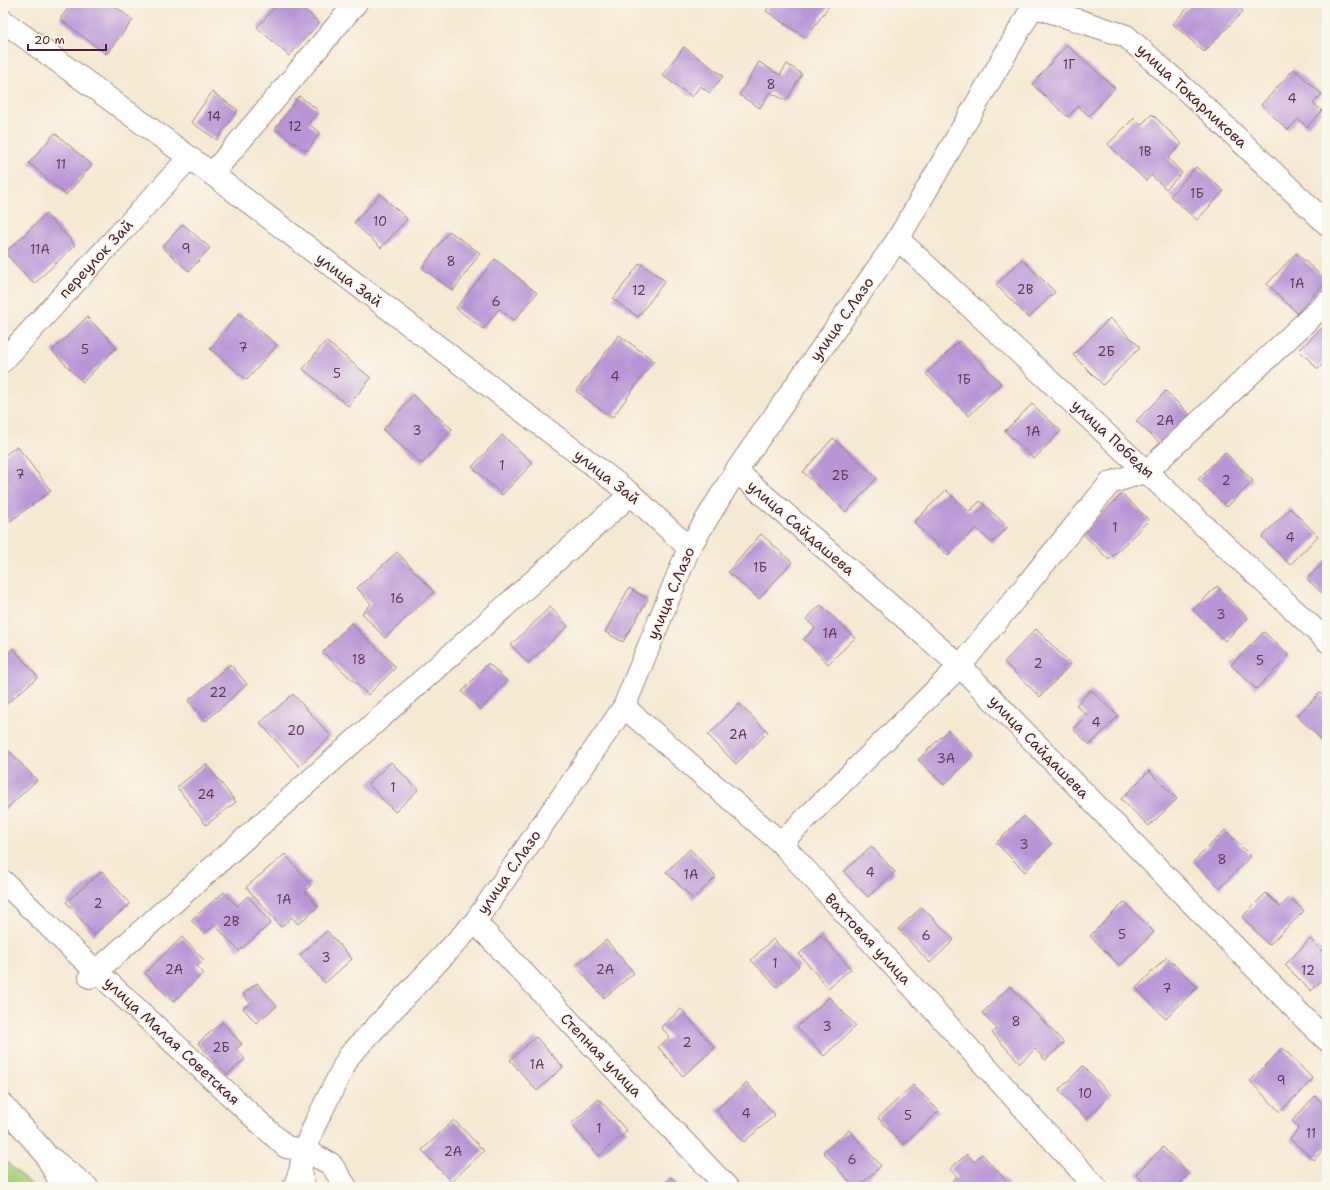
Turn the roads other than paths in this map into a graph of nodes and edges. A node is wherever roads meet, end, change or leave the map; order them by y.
1 (356, 3) edge
2 (1034, 5) edge
3 (3, 21) edge
4 (189, 158) junction
5 (212, 174) junction
6 (1327, 224) edge
7 (898, 239) junction
8 (1327, 302) edge
9 (3, 361) edge
10 (736, 471) junction
11 (1147, 472) junction
12 (631, 494) junction
13 (688, 548) junction
14 (1327, 641) edge
15 (960, 666) junction
16 (624, 707) junction
17 (781, 843) junction
18 (3, 881) edge
19 (475, 922) junction
20 (93, 974) junction
21 (1327, 1040) edge
22 (3, 1105) edge
23 (304, 1150) junction
24 (44, 1152) junction
25 (300, 1182) edge
26 (64, 1187) edge
27 (87, 1187) edge
28 (346, 1187) edge
29 (727, 1187) edge
30 (1096, 1187) edge

1 - 5 street
2 - 6 street, улица Токарликова
2 - 7 street, улица С.Лазо
3 - 4 street, улица Зай
4 - 5 street, улица Зай
4 - 9 street, переулок Зай
5 - 12 street, улица Зай
7 - 10 street, улица С.Лазо
7 - 11 street, улица Победы
8 - 11 street
10 - 13 street, улица С.Лазо
10 - 15 street, улица Сайдашева
11 - 14 street, улица Победы
11 - 15 street
12 - 13 street, улица Зай
12 - 20 street
13 - 16 street, улица С.Лазо
15 - 17 street
15 - 21 street, улица Сайдашева
16 - 17 street, Вахтовая улица
16 - 19 street, улица С.Лазо
17 - 30 street, Вахтовая улица
18 - 20 street, улица Малая Советская
19 - 23 street, улица С.Лазо
19 - 29 street, Степная улица
20 - 23 street, улица Малая Советская
22 - 24 street
23 - 25 street, улица С.Лазо
23 - 28 street, улица Малая Советская
24 - 26 street
24 - 27 street

